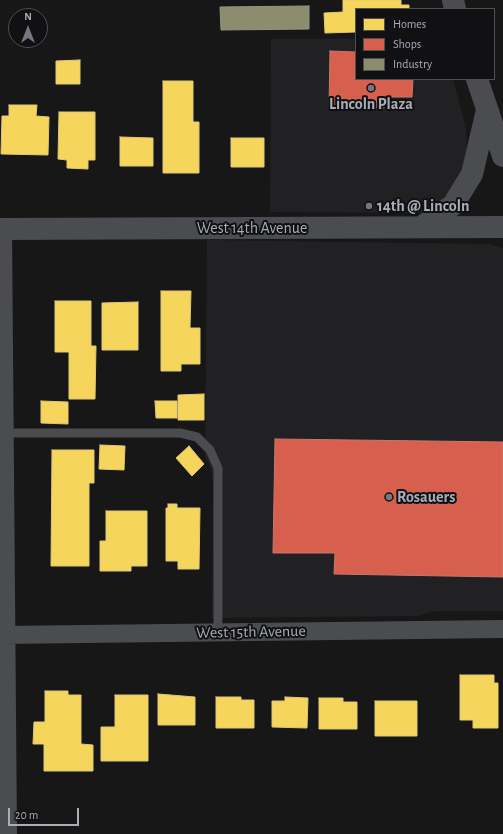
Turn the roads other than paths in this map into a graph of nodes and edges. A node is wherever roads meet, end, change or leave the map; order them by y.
1 (477, 80) edge
2 (487, 110) junction
3 (503, 156) edge
4 (421, 227) junction
5 (503, 227) edge
6 (1, 229) edge
7 (2, 433) edge
8 (503, 629) edge
9 (218, 633) junction
10 (3, 635) edge
11 (8, 834) edge

1 - 2 street
2 - 3 street
2 - 4 street
4 - 5 street, West 14th Avenue
4 - 6 street, West 14th Avenue
6 - 7 street
7 - 9 lane
7 - 10 street
8 - 9 street, West 15th Avenue
9 - 10 street, West 15th Avenue
10 - 11 street

